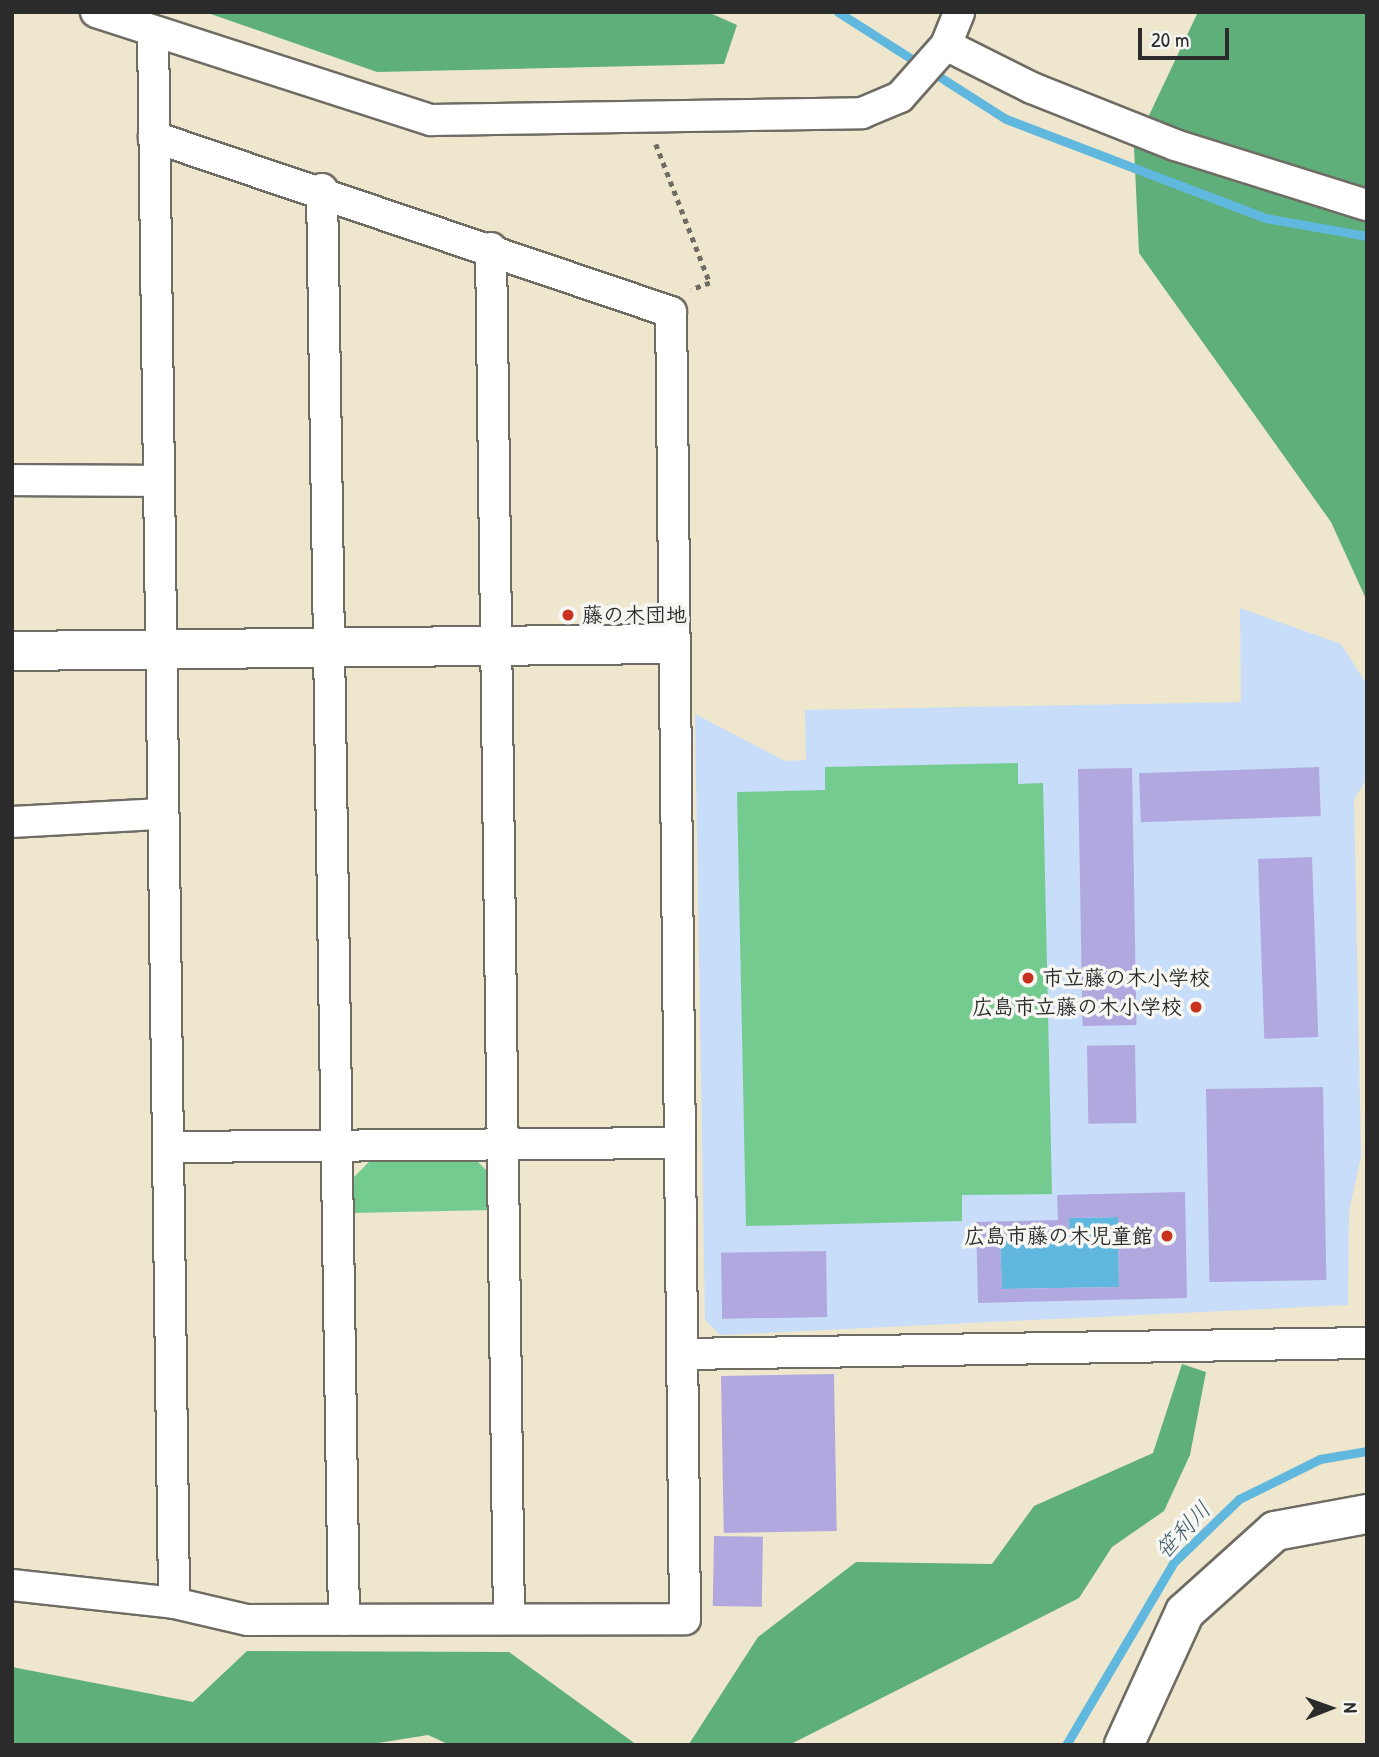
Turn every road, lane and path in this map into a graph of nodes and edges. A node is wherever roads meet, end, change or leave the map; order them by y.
1 (96, 12) edge
2 (959, 12) edge
3 (153, 32) junction
4 (943, 48) junction
5 (657, 116) junction
6 (154, 137) junction
7 (322, 189) junction
8 (1367, 205) edge
9 (491, 248) junction
10 (652, 306) junction
11 (12, 480) edge
12 (158, 481) junction
13 (494, 643) junction
14 (671, 644) junction
15 (327, 646) junction
16 (160, 648) junction
17 (12, 651) edge
18 (161, 814) junction
19 (12, 822) edge
20 (680, 1143) junction
21 (505, 1145) junction
22 (336, 1146) junction
23 (169, 1147) junction
24 (1367, 1343) edge
25 (684, 1354) junction
26 (1367, 1514) edge
27 (12, 1585) edge
28 (174, 1603) junction
29 (509, 1619) junction
30 (344, 1620) junction
31 (1124, 1745) edge

1 - 3 street
2 - 4 street
3 - 5 street
3 - 6 street
4 - 5 street
4 - 8 street
5 - 10 path
6 - 7 street
6 - 12 street
7 - 9 street
7 - 15 street
9 - 10 street
9 - 13 street
10 - 14 street
11 - 12 street
12 - 16 street
13 - 14 street
13 - 15 street
13 - 21 street
14 - 20 street
15 - 16 street
15 - 22 street
16 - 17 street
16 - 18 street
18 - 19 street
18 - 23 street
20 - 21 street
20 - 25 street
21 - 22 street
21 - 29 street
22 - 23 street
22 - 30 street
23 - 28 street
24 - 25 street
25 - 29 street
26 - 31 street
27 - 28 street
28 - 30 street
29 - 30 street

